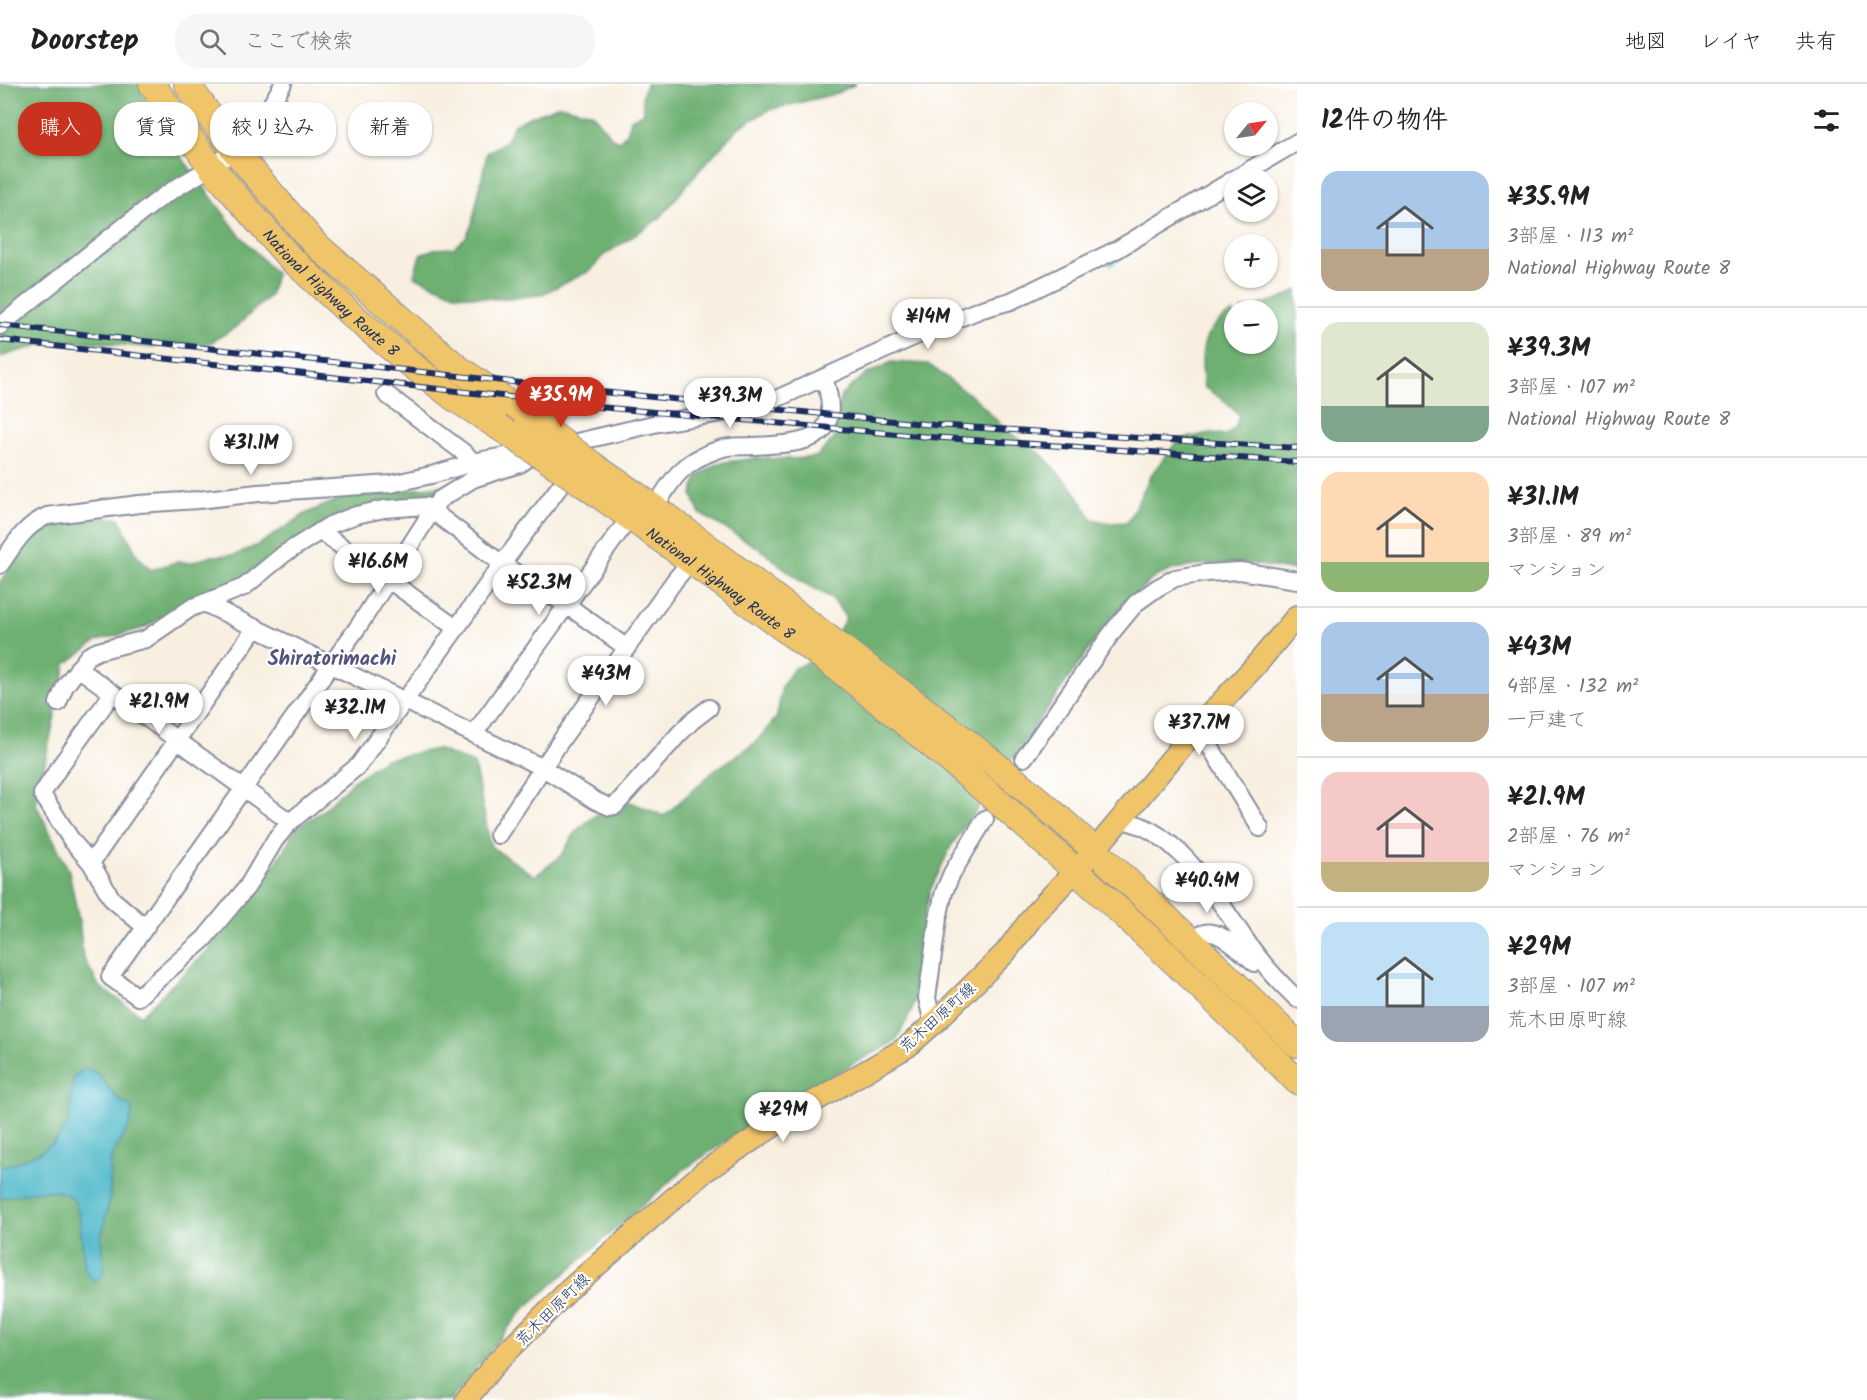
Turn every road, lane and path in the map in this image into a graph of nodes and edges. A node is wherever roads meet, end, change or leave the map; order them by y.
1 (152, 84) edge
2 (186, 84) edge
3 (283, 84) edge
4 (273, 102) edge
5 (210, 117) edge
6 (1297, 142) edge
7 (226, 156) edge
8 (239, 156) edge
9 (211, 167) junction
10 (1253, 168) edge
11 (1224, 186) edge
12 (0, 326) edge
13 (824, 378) junction
14 (386, 394) dead end
15 (540, 450) junction
16 (474, 462) junction
17 (584, 476) junction
18 (655, 507) junction
19 (433, 511) junction
20 (630, 517) junction
21 (320, 531) junction
22 (691, 561) junction
23 (502, 564) junction
24 (0, 565) edge
25 (1297, 580) edge
26 (388, 581) junction
27 (204, 603) junction
28 (568, 606) junction
29 (1297, 616) edge
30 (255, 627) junction
31 (456, 628) junction
32 (627, 648) junction
33 (332, 664) junction
34 (78, 668) junction
35 (112, 694) junction
36 (406, 700) junction
37 (58, 703) dead end
38 (709, 708) dead end
39 (1198, 728) junction
40 (474, 734) junction
41 (176, 741) junction
42 (1024, 758) dead end
43 (543, 768) junction
44 (242, 789) junction
45 (985, 819) dead end
46 (1120, 819) junction
47 (290, 822) junction
48 (1260, 828) dead end
49 (498, 835) dead end
50 (1094, 851) junction
51 (91, 863) junction
52 (1076, 871) junction
53 (146, 927) junction
54 (1190, 940) junction
55 (1274, 975) junction
56 (1297, 999) edge
57 (933, 1024) junction
58 (1297, 1044) edge
59 (1297, 1081) edge
60 (466, 1400) edge

1 - 9 highway, National Highway Route 8
2 - 5 highway, National Highway Route 8
3 - 4 street
6 - 10 street
7 - 9 street
8 - 17 highway, National Highway Route 8, bridge
9 - 12 street
9 - 17 highway, National Highway Route 8, bridge
11 - 13 street
13 - 15 street
13 - 18 street
14 - 16 street
15 - 16 street
15 - 19 street
16 - 24 street
17 - 18 highway, National Highway Route 8
17 - 20 highway, National Highway Route 8
17 - 23 street
18 - 50 highway, National Highway Route 8
19 - 21 street
19 - 23 street
19 - 26 street
20 - 22 highway, National Highway Route 8
20 - 28 street
21 - 26 street
21 - 27 street
22 - 32 street
22 - 52 highway, National Highway Route 8
23 - 28 street
23 - 31 street
25 - 42 street
26 - 31 street
26 - 33 street
27 - 30 street
27 - 34 street
28 - 32 street
28 - 40 street
29 - 39 main road, 荒木田原町線
30 - 33 street
30 - 41 street
31 - 36 street
32 - 43 street
33 - 36 street
33 - 44 street
34 - 35 street
34 - 37 street
35 - 41 street
35 - 51 street
36 - 40 street
36 - 47 street
38 - 43 street
39 - 46 main road, 荒木田原町線
39 - 48 street
40 - 43 street
41 - 44 street
41 - 51 street
43 - 49 street
44 - 47 street
44 - 53 street
45 - 57 street
46 - 50 main road, 荒木田原町線
46 - 55 street
47 - 53 street
50 - 52 main road, 荒木田原町線
50 - 54 highway, National Highway Route 8
51 - 53 street
52 - 57 main road, 荒木田原町線
52 - 59 highway, National Highway Route 8
54 - 55 street
54 - 58 highway, National Highway Route 8
55 - 56 street
57 - 60 main road, 荒木田原町線

